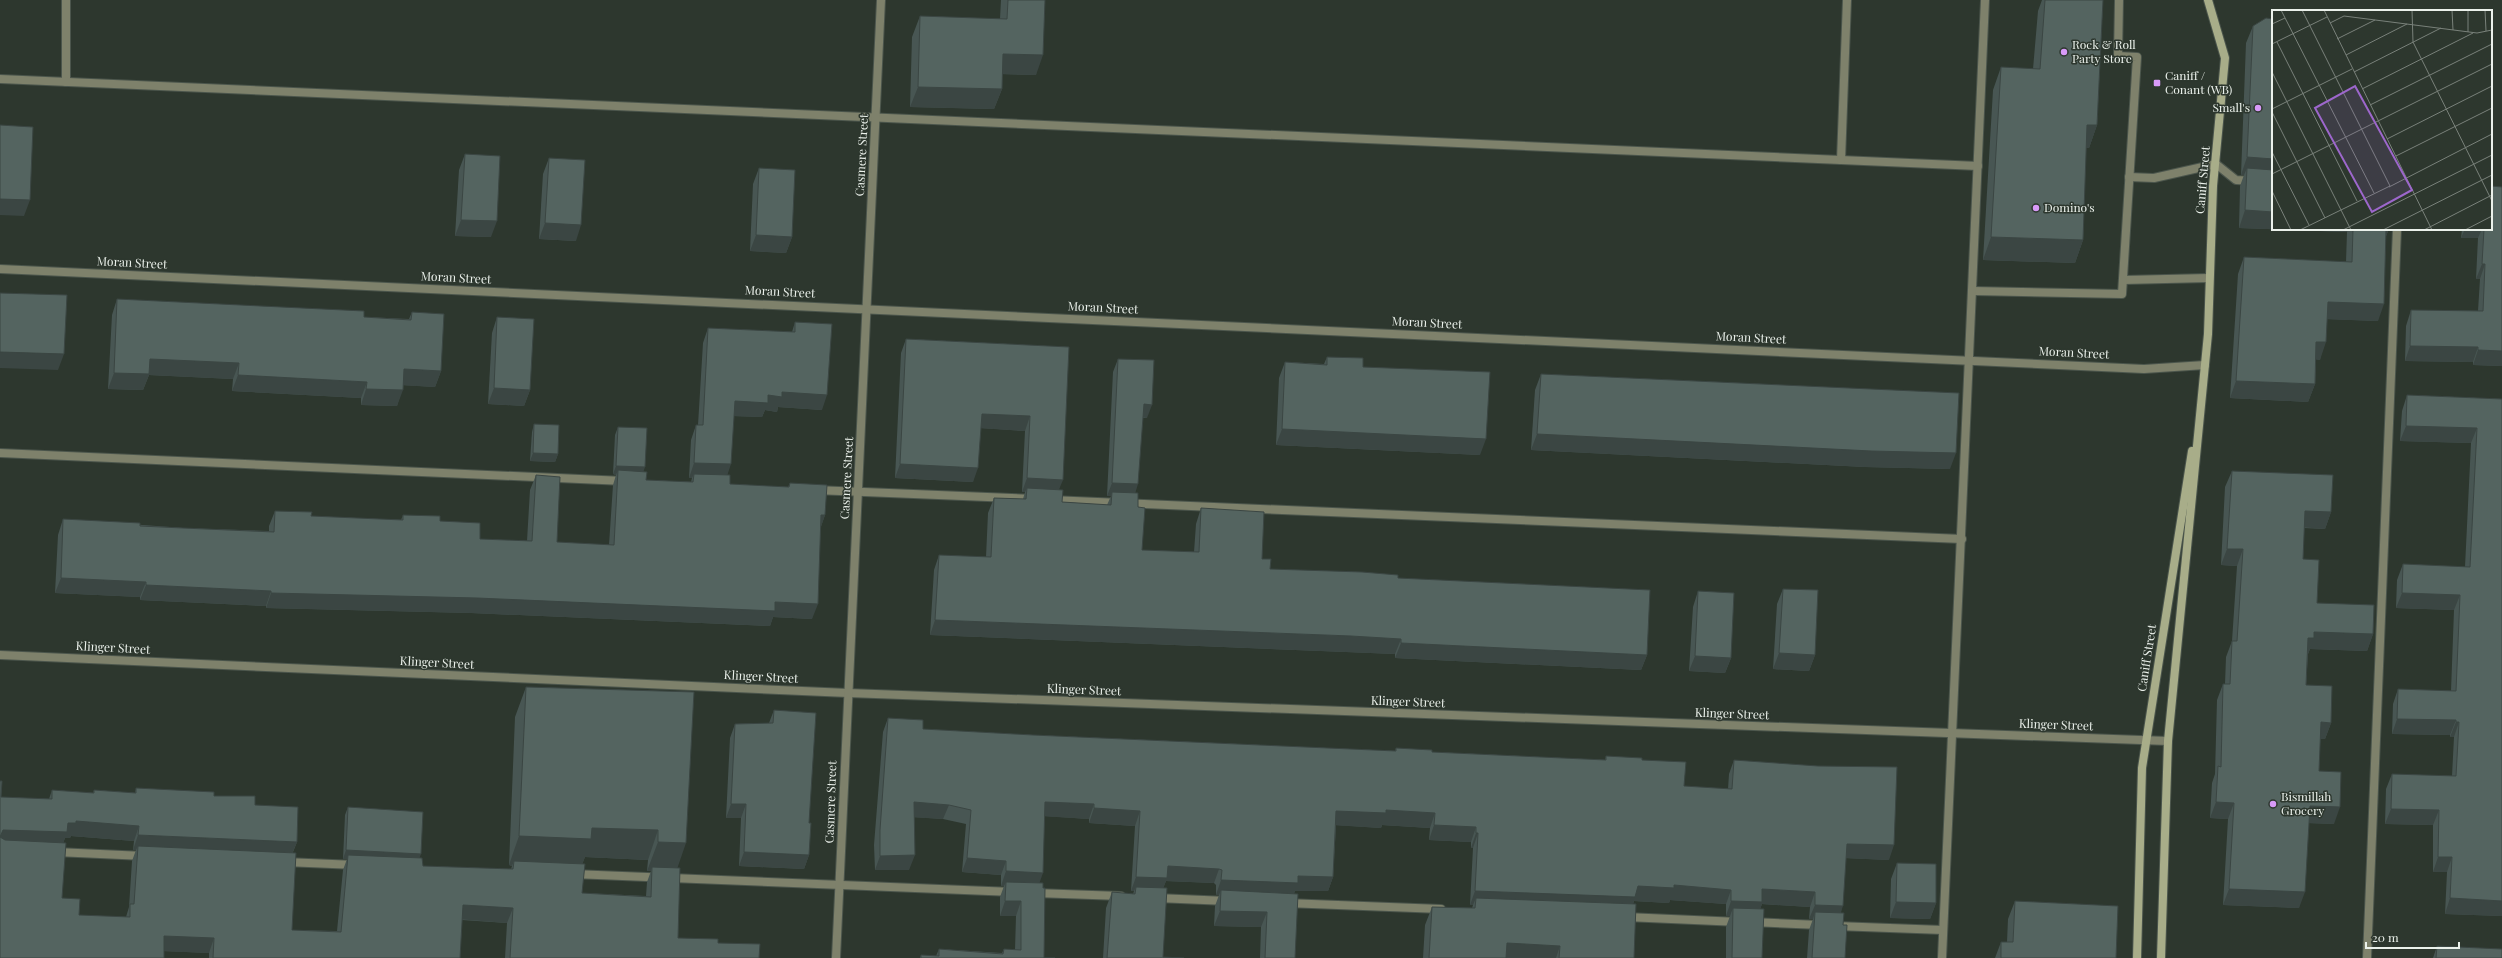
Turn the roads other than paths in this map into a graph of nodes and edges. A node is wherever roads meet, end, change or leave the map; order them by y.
1 (66, 0) edge
2 (881, 0) edge
3 (1847, 0) edge
4 (1985, 0) edge
5 (2119, 0) edge
6 (2208, 0) edge
7 (0, 79) edge
8 (66, 82) junction
9 (876, 117) junction
10 (1841, 160) junction
11 (2216, 164) junction
12 (1978, 166) junction
13 (2129, 177) junction
14 (2272, 182) edge
15 (2397, 230) edge
16 (0, 270) edge
17 (2209, 278) junction
18 (2123, 280) junction
19 (1973, 291) junction
20 (867, 308) junction
21 (1970, 360) junction
22 (2205, 365) junction
23 (0, 453) edge
24 (636, 482) edge
25 (803, 490) edge
26 (858, 492) junction
27 (1962, 539) junction
28 (0, 655) edge
29 (848, 693) junction
30 (1953, 733) junction
31 (2168, 741) junction
32 (48, 852) edge
33 (150, 856) edge
34 (277, 861) edge
35 (364, 865) edge
36 (562, 873) edge
37 (840, 885) junction
38 (1132, 897) edge
39 (1148, 898) edge
40 (1235, 901) edge
41 (1275, 903) edge
42 (1450, 910) edge
43 (1617, 917) edge
44 (1943, 930) junction
45 (836, 958) edge
46 (1942, 958) edge
47 (2137, 958) edge
48 (2161, 958) edge
49 (2367, 958) edge

1 - 8 street
2 - 9 street, Casmere Street
3 - 10 street
4 - 12 street
5 - 13 street
6 - 11 street, Caniff Street
7 - 8 street
8 - 9 street
9 - 10 street
9 - 20 street, Casmere Street
10 - 12 street
11 - 13 street
11 - 14 street
11 - 17 street, Caniff Street
12 - 19 street
13 - 18 street
15 - 49 street
16 - 20 street, Moran Street
17 - 18 street
17 - 22 street, Caniff Street
18 - 19 street
19 - 21 street
20 - 21 street, Moran Street
20 - 26 street, Casmere Street
21 - 22 street, Moran Street
21 - 27 street
22 - 31 street, Caniff Street
22 - 47 street, Caniff Street
23 - 24 street
25 - 26 street
26 - 27 street
26 - 29 street, Casmere Street
27 - 30 street
28 - 29 street, Klinger Street
29 - 30 street, Klinger Street
29 - 37 street, Casmere Street
30 - 31 street, Klinger Street
30 - 44 street
31 - 48 street, Caniff Street
32 - 33 street
34 - 35 street
36 - 37 street
37 - 38 street
37 - 45 street, Casmere Street
39 - 40 street
41 - 42 street
43 - 44 street
44 - 46 street

